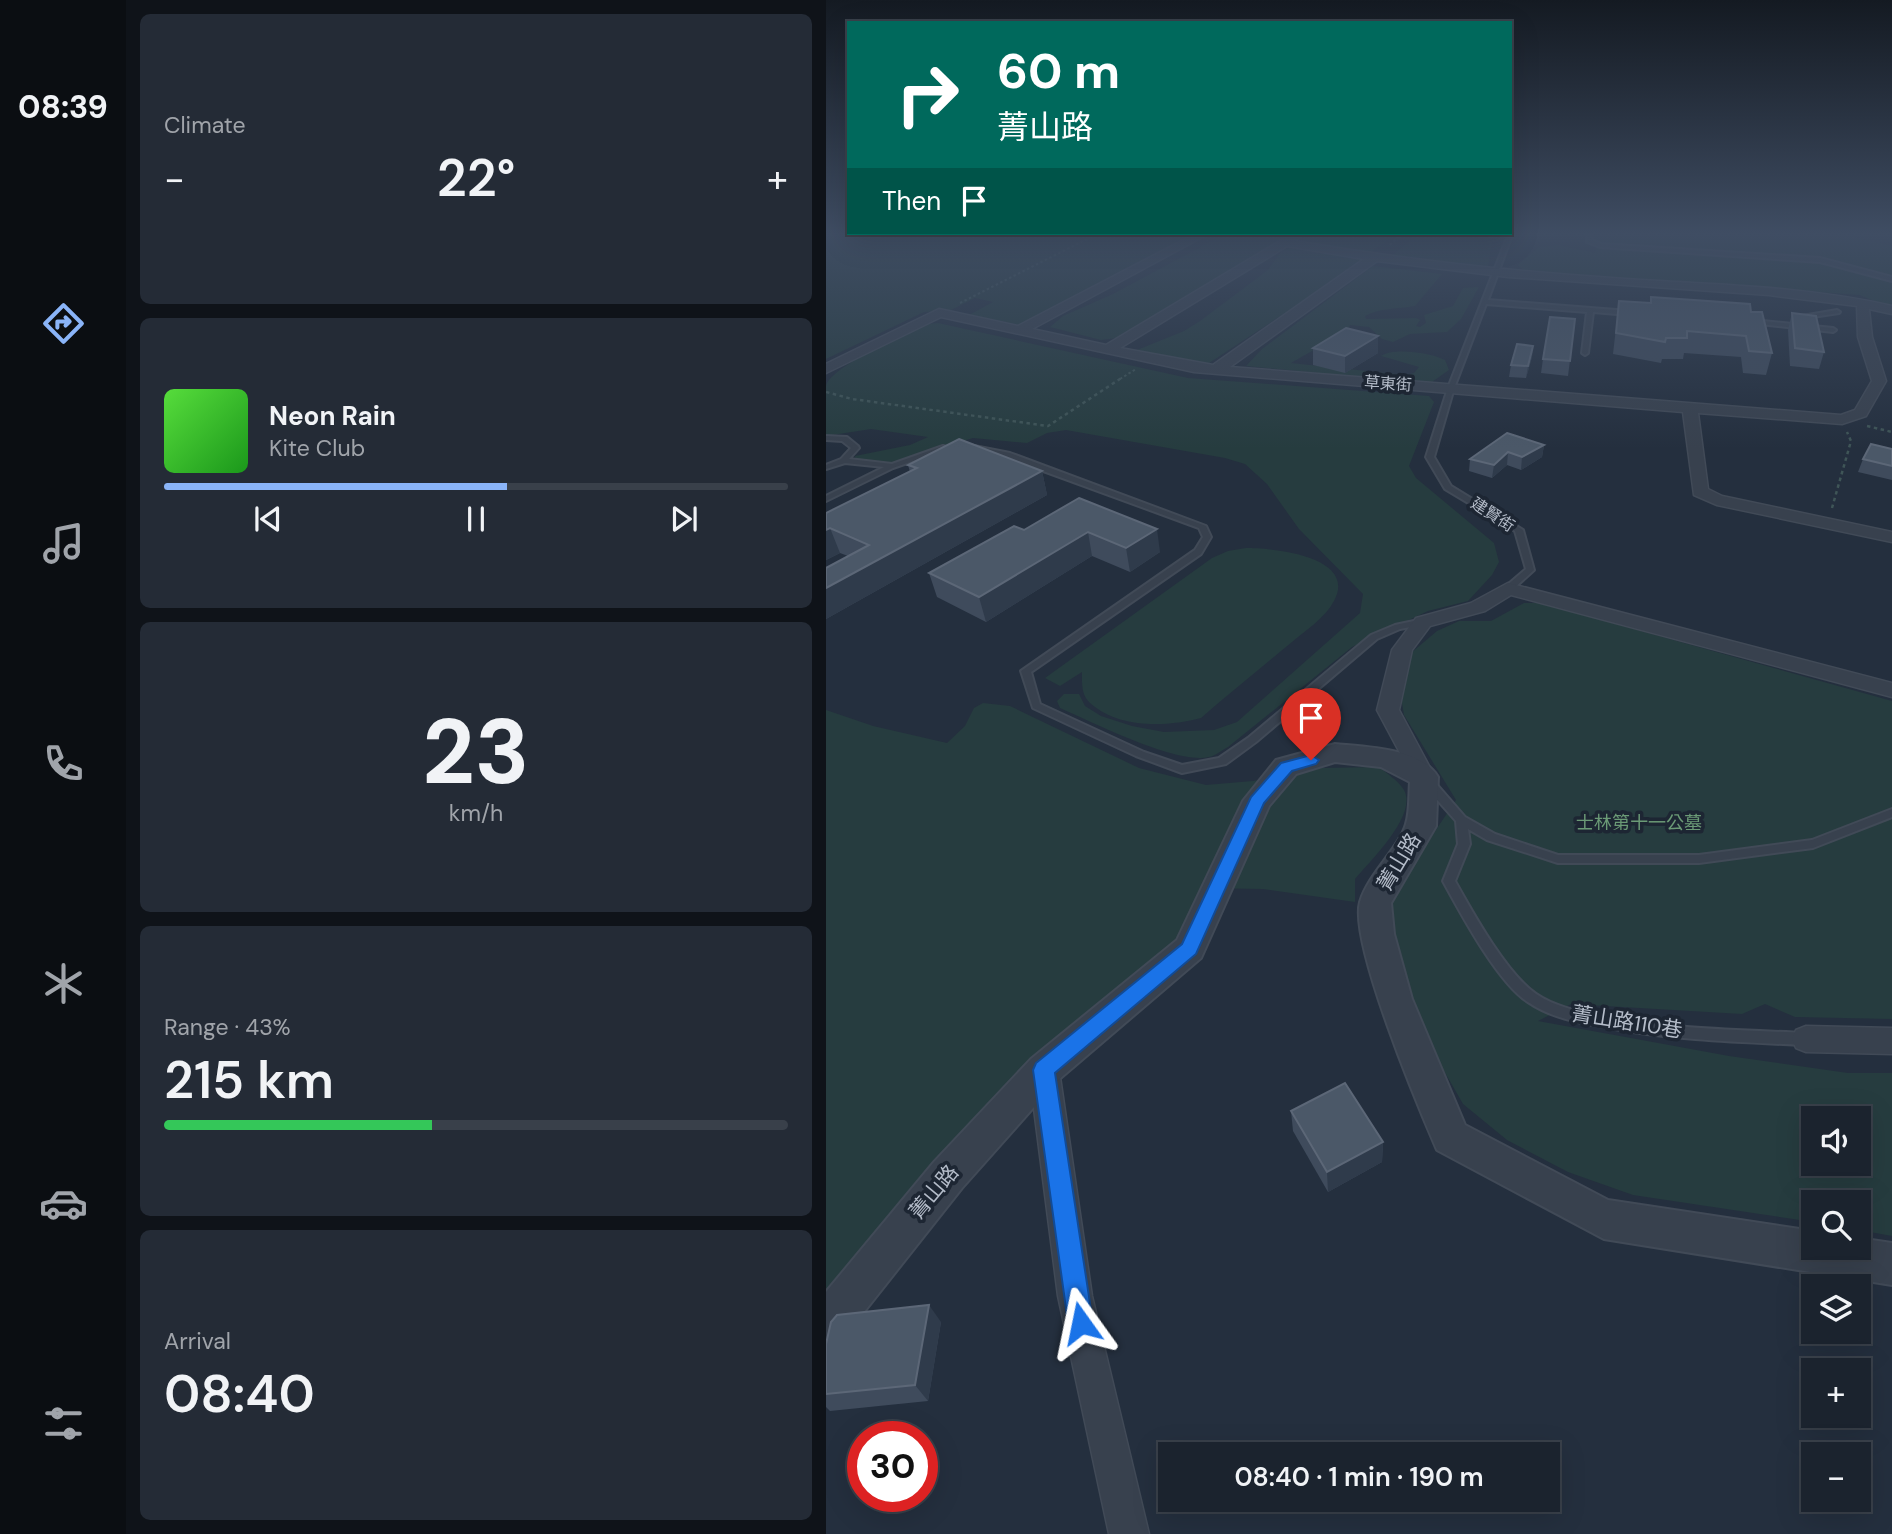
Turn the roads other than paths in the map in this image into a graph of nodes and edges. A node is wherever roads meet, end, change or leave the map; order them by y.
1 (1065, 307) edge
2 (1179, 307) edge
3 (1305, 307) edge
4 (1483, 307) edge
5 (1539, 307) edge
6 (1864, 307) edge
7 (1590, 311) junction
8 (1837, 312) dead end
9 (1641, 314) edge
10 (1747, 321) edge
11 (1759, 326) junction
12 (1023, 329) junction
13 (1833, 330) dead end
14 (1109, 349) junction
15 (1585, 353) dead end
16 (826, 369) edge
17 (1216, 370) junction
18 (1886, 383) edge
19 (1451, 388) junction
20 (1690, 408) junction
21 (826, 438) edge
22 (953, 446) edge
23 (966, 447) edge
24 (844, 461) junction
25 (892, 466) junction
26 (826, 467) edge
27 (826, 499) edge
28 (1892, 537) edge
29 (1508, 589) junction
30 (1423, 622) junction
31 (1892, 690) edge
32 (1424, 777) junction
33 (1892, 813) edge
34 (1461, 820) junction
35 (1806, 1040) joint
36 (1892, 1041) edge
37 (1044, 1070) junction
38 (1892, 1264) edge
39 (826, 1326) edge
40 (1129, 1534) edge

1 - 12 street
2 - 14 street
3 - 17 street
4 - 19 lane, 建賢街
5 - 7 lane
6 - 18 street
7 - 9 lane
7 - 15 lane
8 - 11 lane
10 - 11 lane
11 - 13 lane
12 - 14 street, 草東街
12 - 16 street, 草東街
14 - 17 street, 草東街
17 - 19 street, 草東街
18 - 20 street, 草東街
19 - 20 street, 草東街
19 - 29 lane, 建賢街
20 - 28 street
21 - 24 lane
22 - 25 lane
23 - 30 lane
24 - 25 lane
24 - 26 lane
25 - 27 lane
29 - 30 street, 建賢街
29 - 31 street
30 - 32 street
32 - 34 lane
32 - 37 street, 菁山路
32 - 38 street, 菁山路
33 - 34 lane
34 - 35 lane, 菁山路110巷
35 - 36 street, 菁山路110巷
37 - 39 street, 菁山路
37 - 40 street

